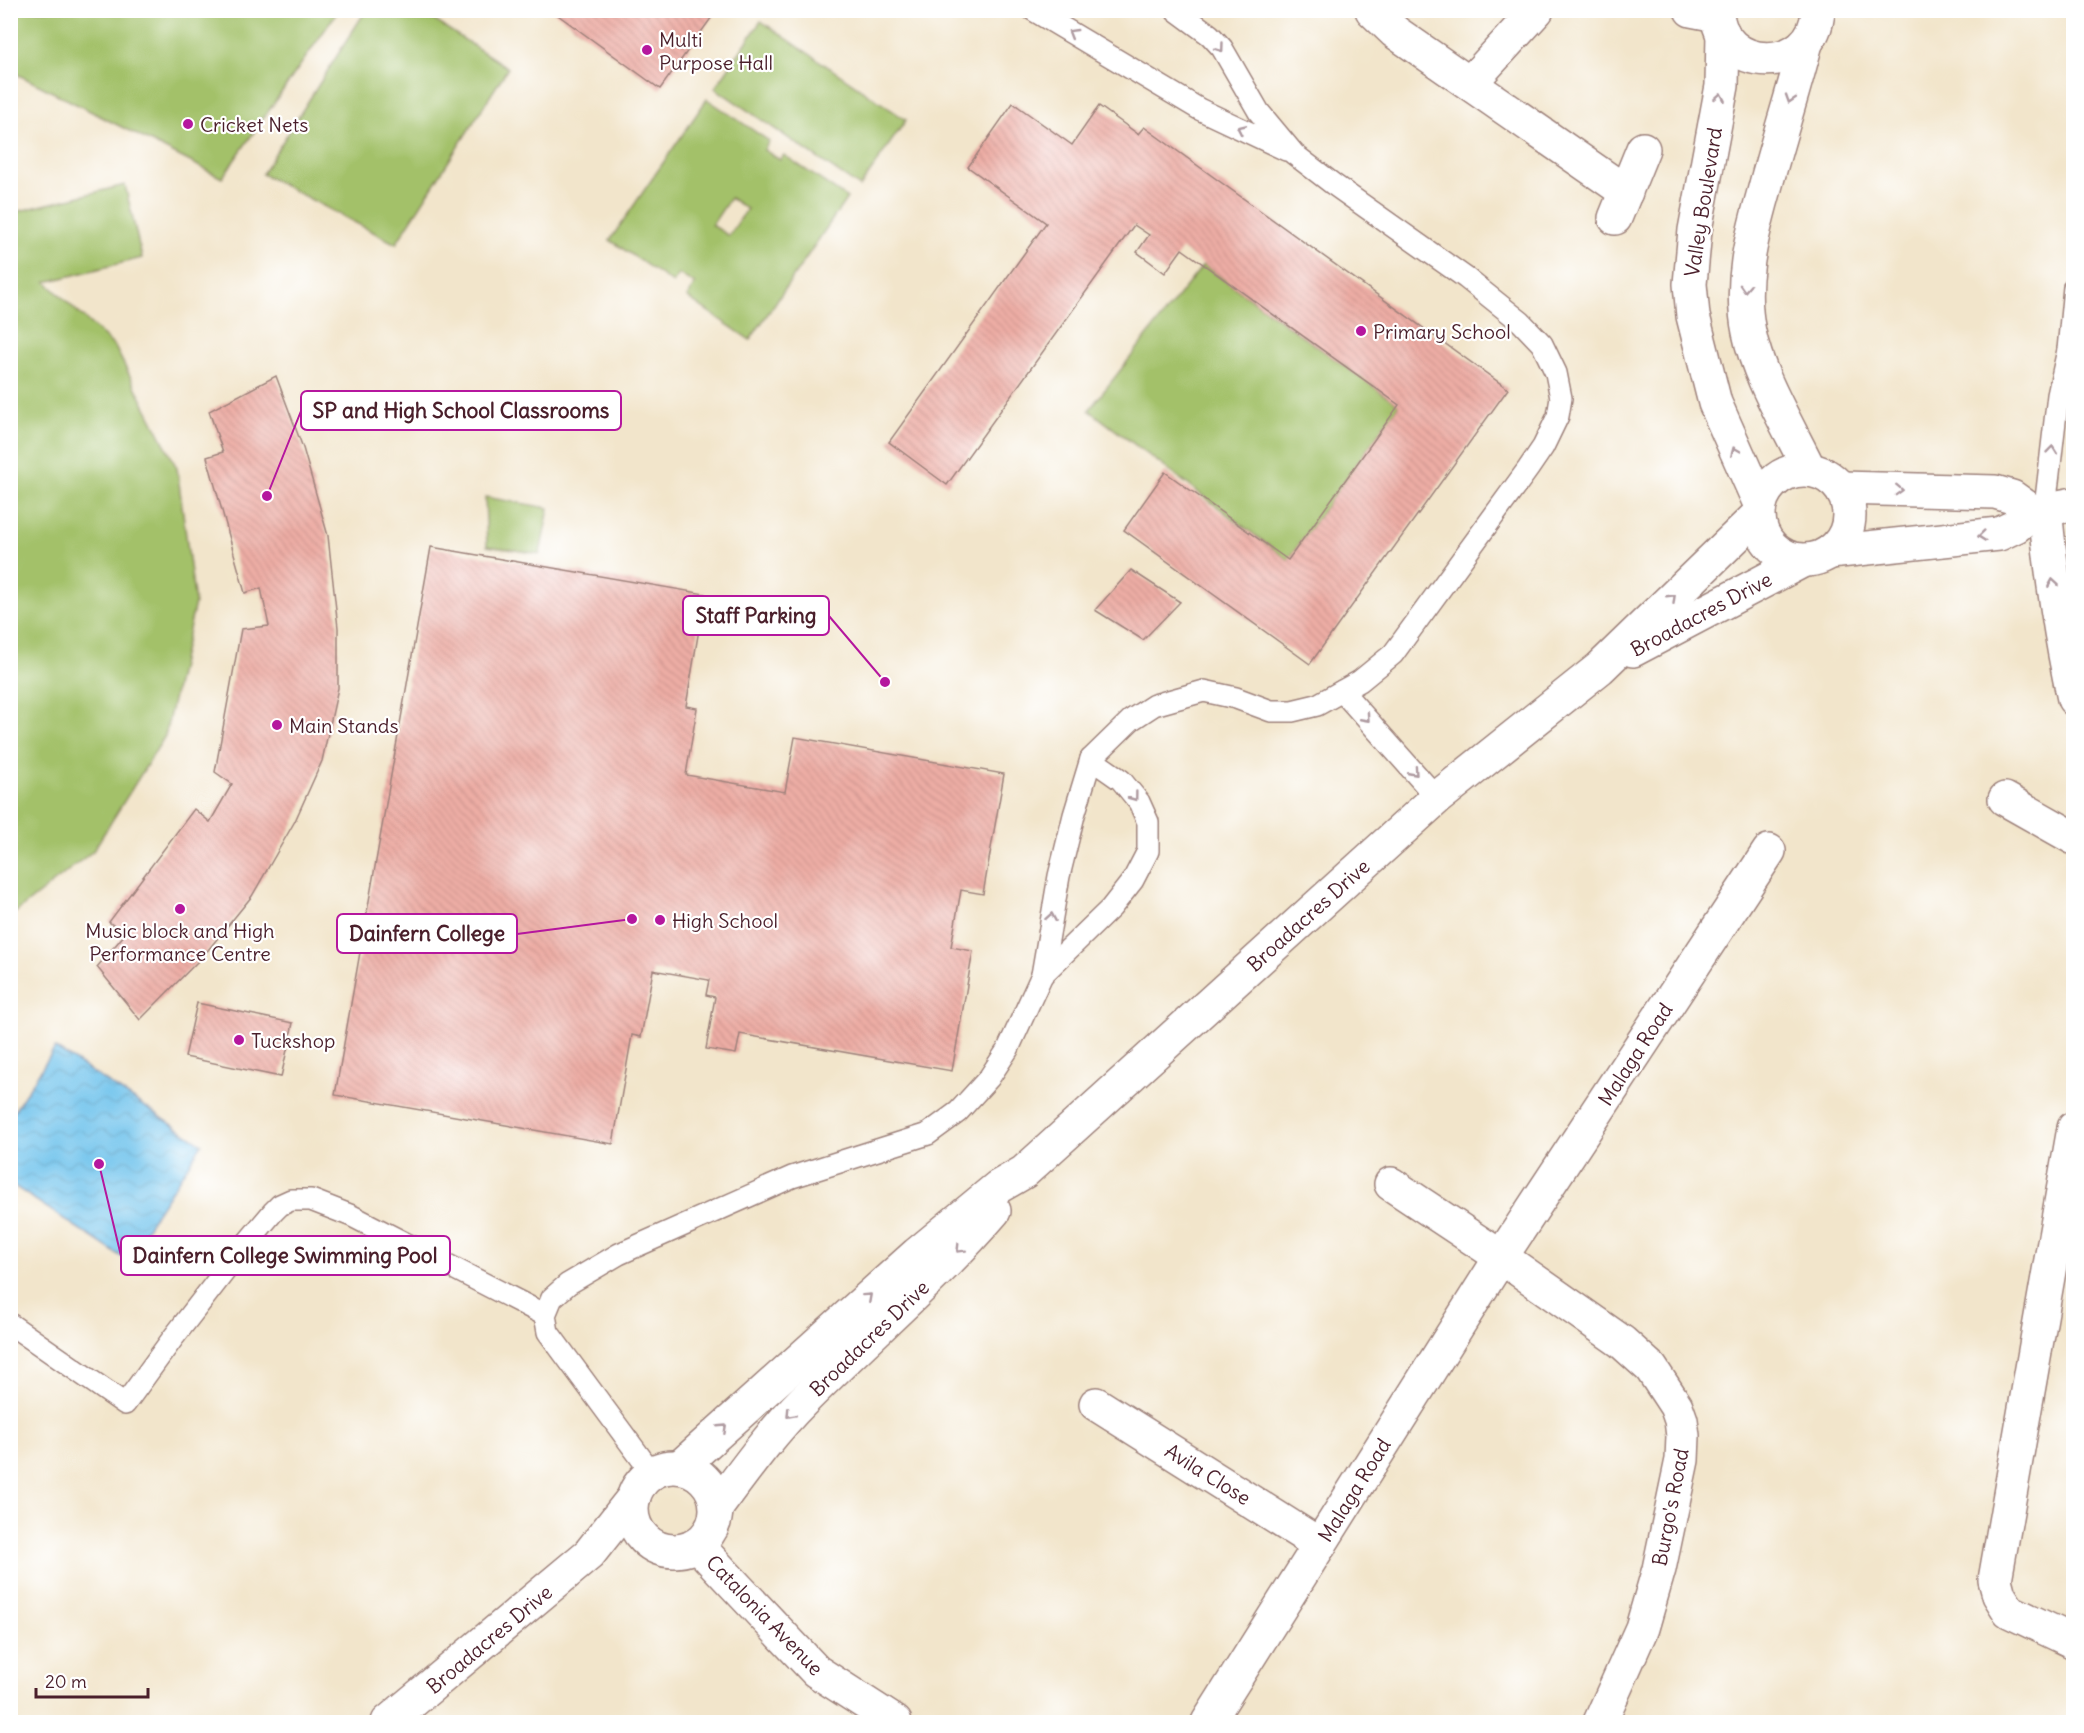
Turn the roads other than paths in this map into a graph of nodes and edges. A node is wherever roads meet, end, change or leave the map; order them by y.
1 (1033, 10) edge
2 (1176, 10) edge
3 (1372, 10) edge
4 (1537, 10) edge
5 (1818, 10) edge
6 (1712, 17) edge
7 (1806, 43) junction
8 (1470, 83) junction
9 (1643, 149) dead end
10 (1294, 154) junction
11 (2073, 287) edge
12 (2071, 346) edge
13 (1755, 351) junction
14 (1707, 370) junction
15 (1809, 470) junction
16 (1841, 488) junction
17 (2051, 508) edge
18 (1759, 509) junction
19 (1816, 556) junction
20 (2069, 660) edge
21 (1600, 668) junction
22 (1342, 691) junction
23 (2073, 699) edge
24 (1091, 759) junction
25 (1437, 798) junction
26 (2005, 799) dead end
27 (2073, 838) edge
28 (1769, 851) dead end
29 (1042, 975) junction
30 (2073, 1128) edge
31 (1024, 1172) junction
32 (1391, 1184) dead end
33 (1501, 1257) junction
34 (545, 1315) junction
35 (10, 1324) edge
36 (1096, 1404) dead end
37 (655, 1479) junction
38 (717, 1507) junction
39 (697, 1545) junction
40 (1320, 1545) junction
41 (654, 1547) junction
42 (589, 1554) junction
43 (2073, 1642) edge
44 (388, 1722) edge
45 (895, 1722) edge
46 (1208, 1722) edge
47 (1600, 1722) edge

10 -> 1 lane
2 -> 10 lane
3 - 8 street
4 - 8 street
5 - 7 street
6 - 7 street
14 -> 6 street, Valley Boulevard
7 -> 13 street
8 - 9 street
10 - 22 lane
11 - 12 lane
17 -> 12 lane
13 - 14 street
13 - 15 street
18 -> 14 street, Valley Boulevard
15 - 16 street
15 - 18 street, Broadacres Drive
16 -> 17 street
16 - 19 street, Broadacres Drive
17 -> 19 street, Broadacres Drive
20 -> 17 street
18 - 19 street, Broadacres Drive
21 -> 18 street, Broadacres Drive
19 - 21 street, Broadacres Drive
20 - 23 street
21 - 25 street, Broadacres Drive
22 - 24 lane
22 -> 25 lane
29 -> 24 lane
24 -> 29 lane
25 - 31 street, Broadacres Drive
26 - 27 street
28 - 33 street, Malaga Road
29 - 34 lane
30 - 43 street
37 -> 31 street, Broadacres Drive
31 -> 38 street, Broadacres Drive
32 - 33 street
33 - 40 street, Malaga Road
33 - 47 street, Burgo's Road
34 - 35 lane
34 - 37 lane
36 - 40 street, Avila Close
37 - 38 street
37 - 41 street
37 - 42 street, Broadacres Drive
38 - 39 street, Broadacres Drive
39 - 41 street
39 - 45 street, Catalonia Avenue
40 - 46 street, Malaga Road
41 - 42 street
42 - 44 street, Broadacres Drive

